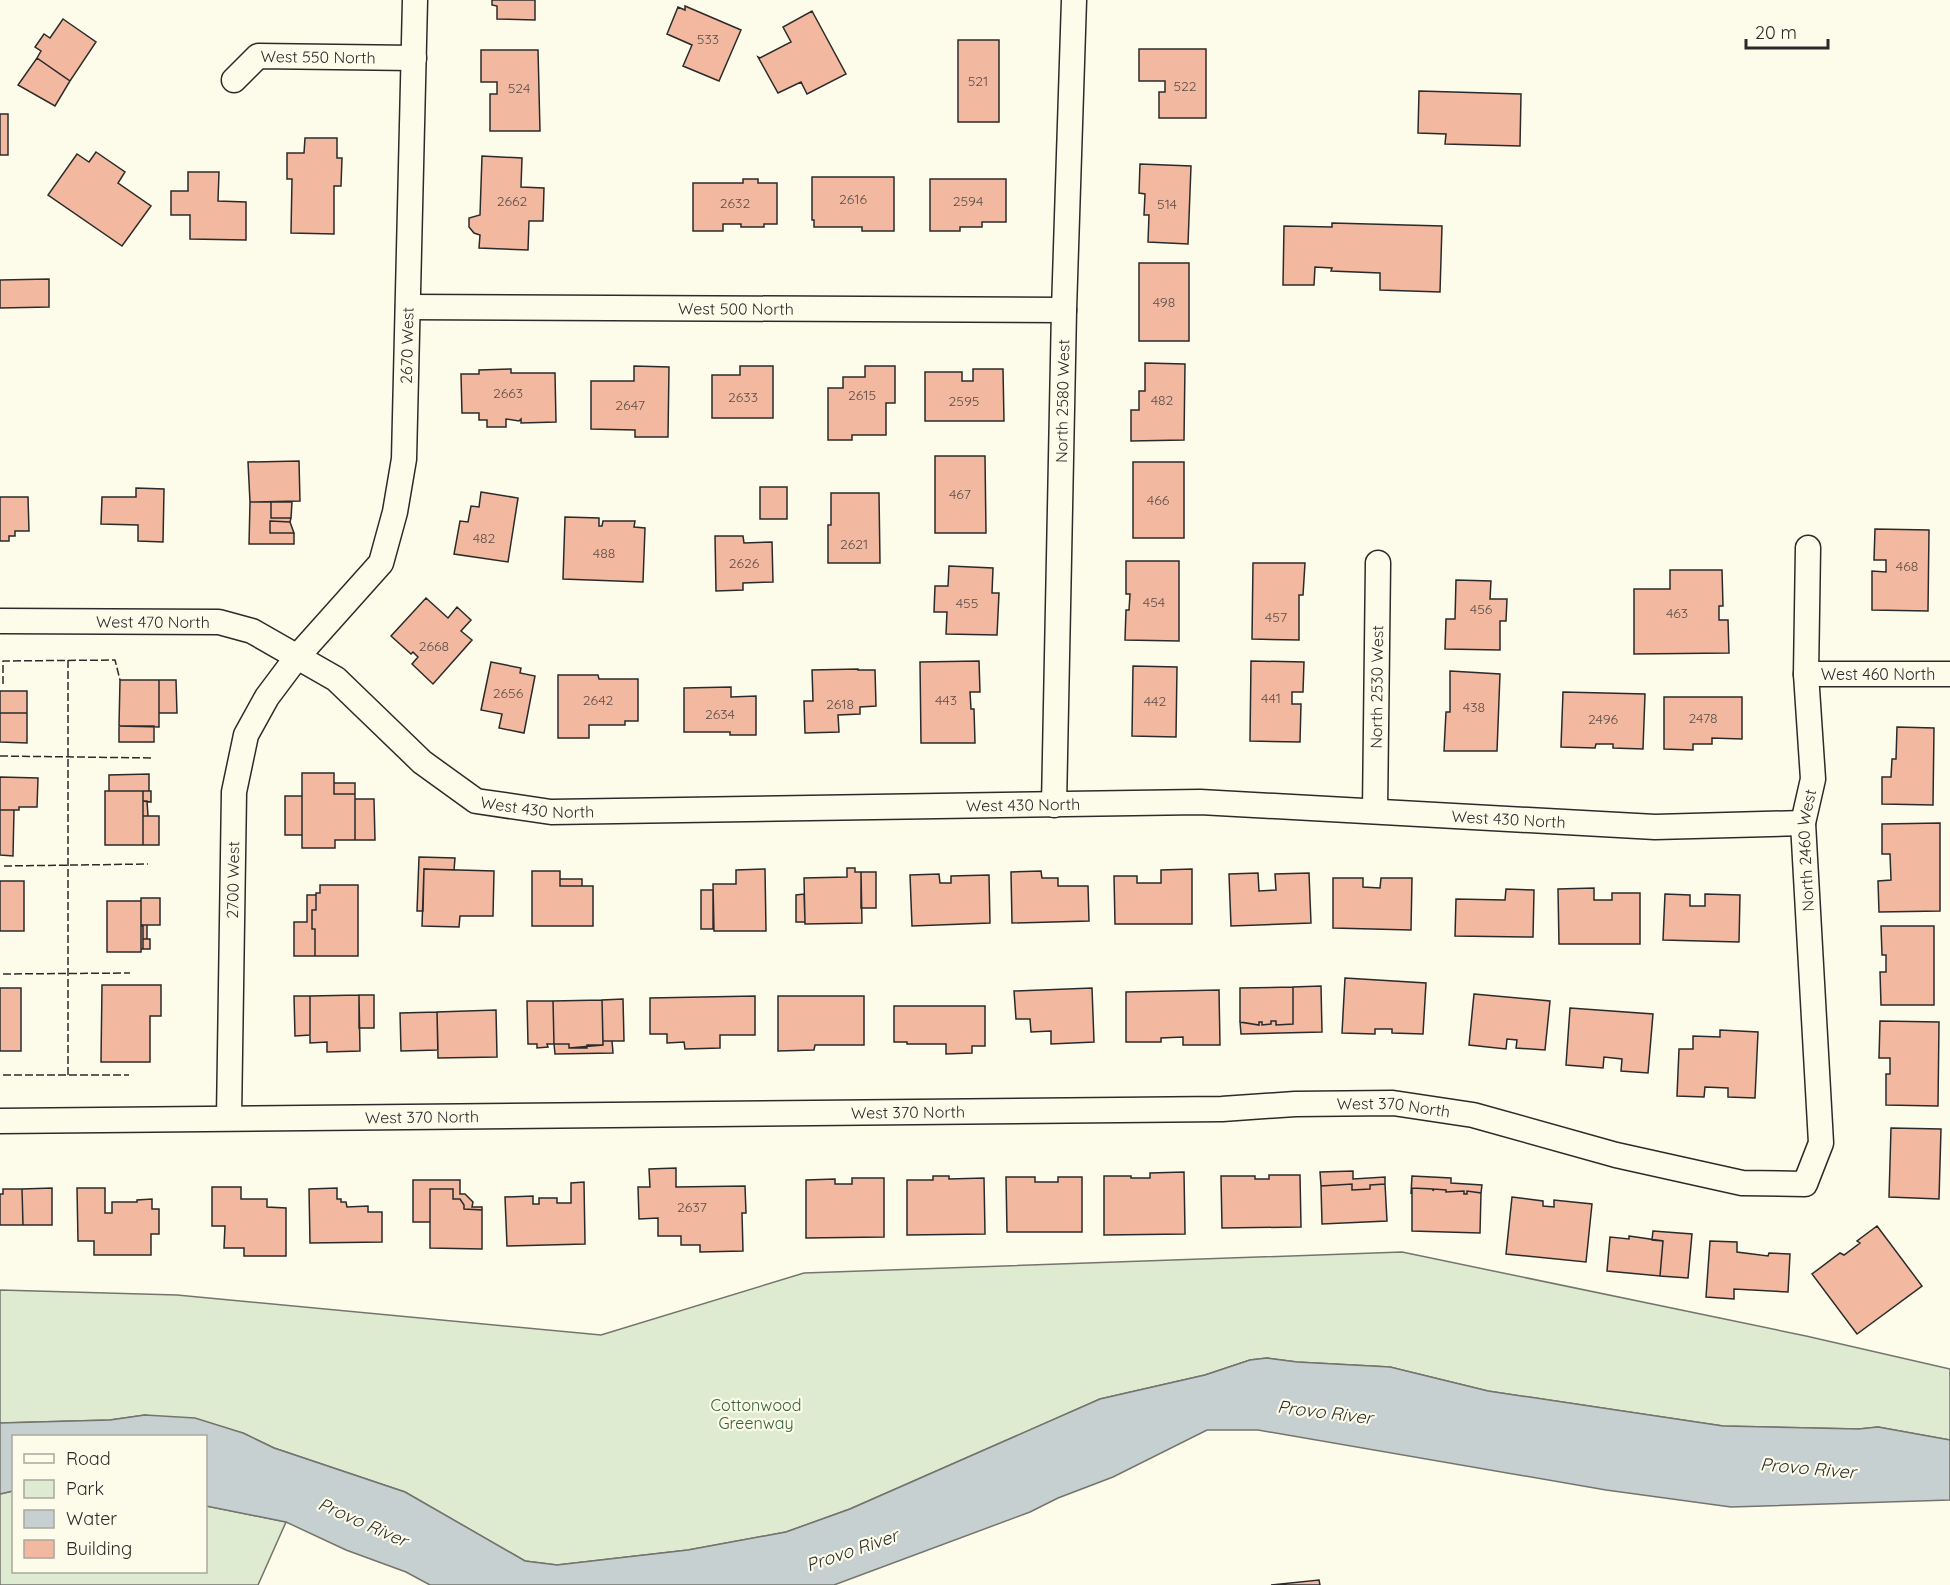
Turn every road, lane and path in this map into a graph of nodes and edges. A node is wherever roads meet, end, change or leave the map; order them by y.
1 (415, 0) edge
2 (1074, 0) edge
3 (414, 58) junction
4 (234, 80) dead end
5 (408, 307) junction
6 (1064, 310) junction
7 (1808, 548) dead end
8 (1378, 563) dead end
9 (0, 621) edge
10 (297, 657) junction
11 (1806, 674) junction
12 (1950, 674) edge
13 (1054, 805) junction
14 (1375, 811) junction
15 (1803, 823) junction
16 (229, 1118) junction
17 (0, 1121) edge
18 (1804, 1184) joint

1 - 3 street, 2670 West
2 - 6 street, North 2580 West
3 - 4 street, West 550 North
3 - 5 street, 2670 West
5 - 6 street, West 500 North
5 - 10 street, 2670 West
6 - 13 street, North 2580 West
7 - 11 street, North 2460 West
8 - 14 street, North 2530 West
9 - 10 street, West 470 North
10 - 13 street, West 430 North
10 - 16 street, 2700 West
11 - 12 street, West 460 North
11 - 15 street, North 2460 West
13 - 14 street, West 430 North
14 - 15 street, West 430 North
15 - 18 street, North 2460 West
16 - 17 street, West 370 North
16 - 18 street, West 370 North

